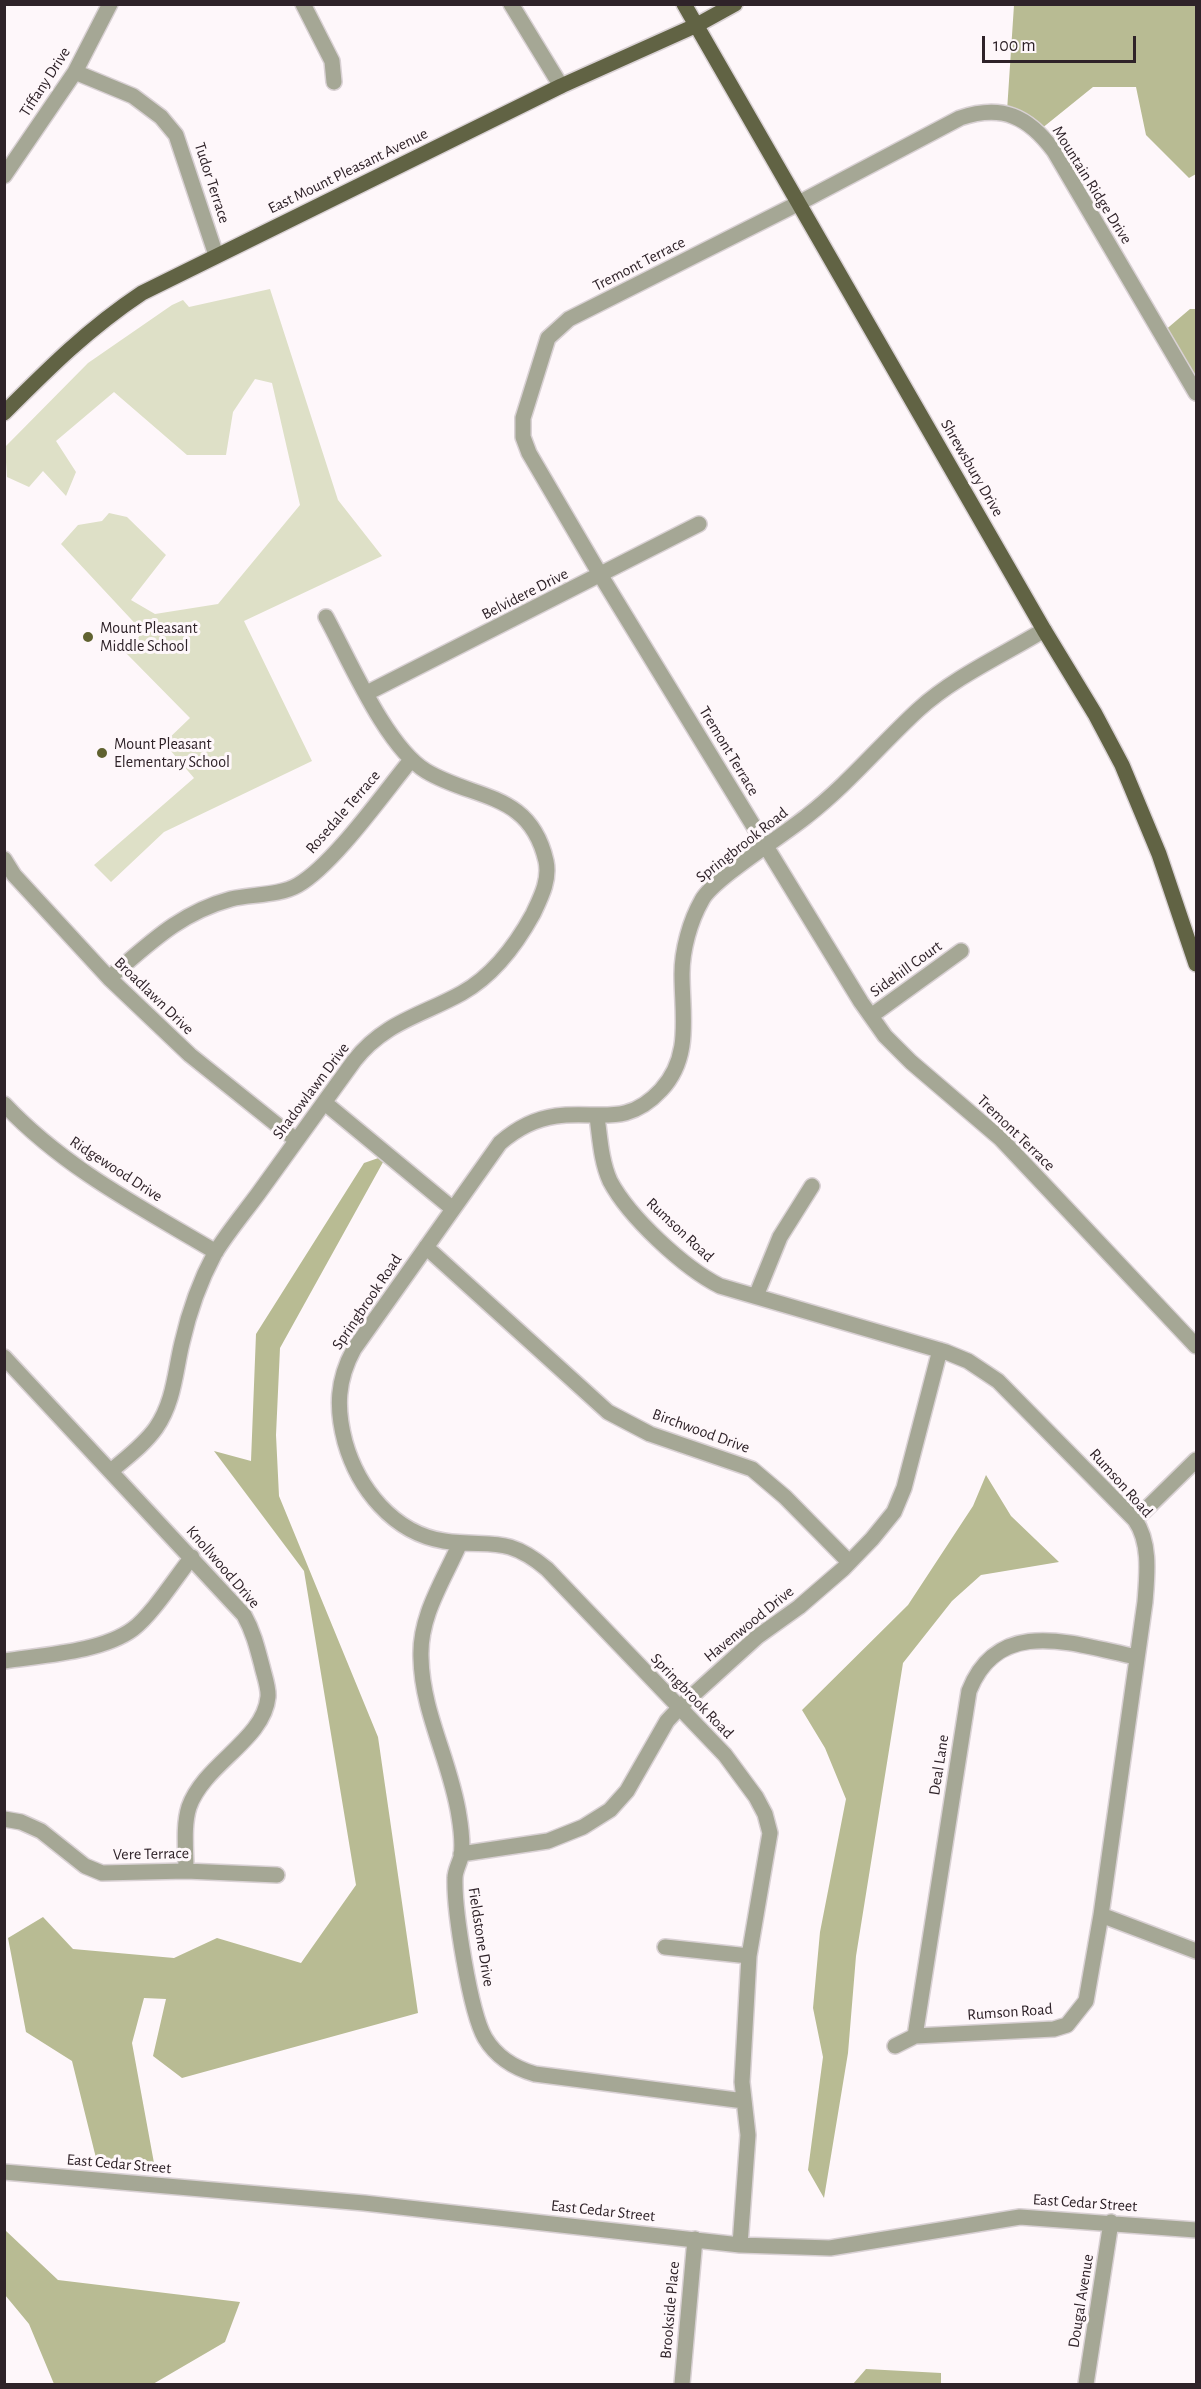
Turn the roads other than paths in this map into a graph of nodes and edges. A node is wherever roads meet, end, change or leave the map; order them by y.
1 (110, 4) edge
2 (303, 4) edge
3 (511, 4) edge
4 (684, 4) edge
5 (735, 4) edge
6 (697, 25) junction
7 (75, 72) junction
8 (334, 82) dead end
9 (561, 86) junction
10 (4, 176) edge
11 (799, 204) junction
12 (216, 255) junction
13 (1197, 393) edge
14 (4, 413) edge
15 (699, 524) dead end
16 (601, 576) junction
17 (326, 617) dead end
18 (1044, 630) junction
19 (367, 693) junction
20 (411, 760) junction
21 (767, 848) junction
22 (4, 859) edge
23 (962, 951) dead end
24 (1197, 964) edge
25 (110, 978) junction
26 (871, 1016) junction
27 (325, 1103) junction
28 (4, 1104) edge
29 (597, 1117) junction
30 (296, 1140) junction
31 (812, 1186) dead end
32 (453, 1209) junction
33 (426, 1248) junction
34 (216, 1252) junction
35 (756, 1296) junction
36 (1197, 1346) edge
37 (940, 1350) junction
38 (4, 1358) edge
39 (1197, 1460) edge
40 (111, 1471) junction
41 (1135, 1520) junction
42 (460, 1543) junction
43 (192, 1557) junction
44 (849, 1563) junction
45 (1137, 1657) junction
46 (5, 1661) edge
47 (679, 1708) junction
48 (4, 1819) edge
49 (461, 1854) junction
50 (186, 1871) junction
51 (277, 1875) dead end
52 (1101, 1915) junction
53 (665, 1947) dead end
54 (1197, 1951) edge
55 (749, 1956) junction
56 (915, 2036) junction
57 (895, 2046) dead end
58 (744, 2101) junction
59 (4, 2172) edge
60 (1111, 2222) junction
61 (1197, 2230) edge
62 (695, 2239) junction
63 (740, 2245) junction
64 (682, 2385) edge
65 (1086, 2385) edge

1 - 7 street, Tiffany Drive
2 - 8 street
3 - 9 street
4 - 6 main road, Shrewsbury Drive
5 - 6 main road, East Mount Pleasant Avenue
6 - 9 main road, East Mount Pleasant Avenue
6 - 11 main road, Shrewsbury Drive
7 - 10 street, Tiffany Drive
7 - 12 street, Tudor Terrace
9 - 12 main road, East Mount Pleasant Avenue
11 - 13 street, Mountain Ridge Drive
11 - 16 street, Tremont Terrace
11 - 18 main road, Shrewsbury Drive
12 - 14 main road, East Mount Pleasant Avenue
15 - 16 street, Belvidere Drive
16 - 19 street, Belvidere Drive
16 - 21 street, Tremont Terrace
17 - 19 street, Shadowlawn Drive
18 - 21 street, Springbrook Road
18 - 24 main road, Shrewsbury Drive
19 - 20 street, Shadowlawn Drive
20 - 25 street, Rosedale Terrace
20 - 27 street, Shadowlawn Drive
21 - 26 street, Tremont Terrace
21 - 29 street, Springbrook Road
22 - 25 street, Broadlawn Drive
23 - 26 street, Sidehill Court
25 - 30 street, Broadlawn Drive
26 - 36 street, Tremont Terrace
27 - 30 street, Shadowlawn Drive
27 - 32 street
28 - 34 street, Ridgewood Drive
29 - 32 street, Springbrook Road
29 - 35 street, Rumson Road
30 - 34 street, Shadowlawn Drive
31 - 35 street
32 - 33 street, Springbrook Road
33 - 42 street, Springbrook Road
33 - 44 street, Birchwood Drive
34 - 40 street, Shadowlawn Drive
35 - 37 street, Rumson Road
37 - 41 street, Rumson Road
37 - 44 street, Havenwood Drive
38 - 40 street, Knollwood Drive
39 - 41 street
40 - 43 street, Knollwood Drive
41 - 45 street, Rumson Road
42 - 47 street, Springbrook Road
42 - 49 street, Fieldstone Drive
43 - 46 street
43 - 50 street, Knollwood Drive
44 - 47 street, Havenwood Drive
45 - 52 street, Rumson Road
45 - 56 street, Deal Lane
47 - 49 street, Havenwood Drive
47 - 55 street, Springbrook Road
48 - 50 street, Vere Terrace
49 - 58 street, Fieldstone Drive
50 - 51 street, Vere Terrace
52 - 54 street
52 - 56 street, Rumson Road
53 - 55 street
55 - 58 street, Springbrook Road
56 - 57 street
58 - 63 street, Springbrook Road
59 - 62 street, East Cedar Street
60 - 61 street, East Cedar Street
60 - 63 street, East Cedar Street
60 - 65 street, Dougal Avenue
62 - 63 street, East Cedar Street
62 - 64 street, Brookside Place

